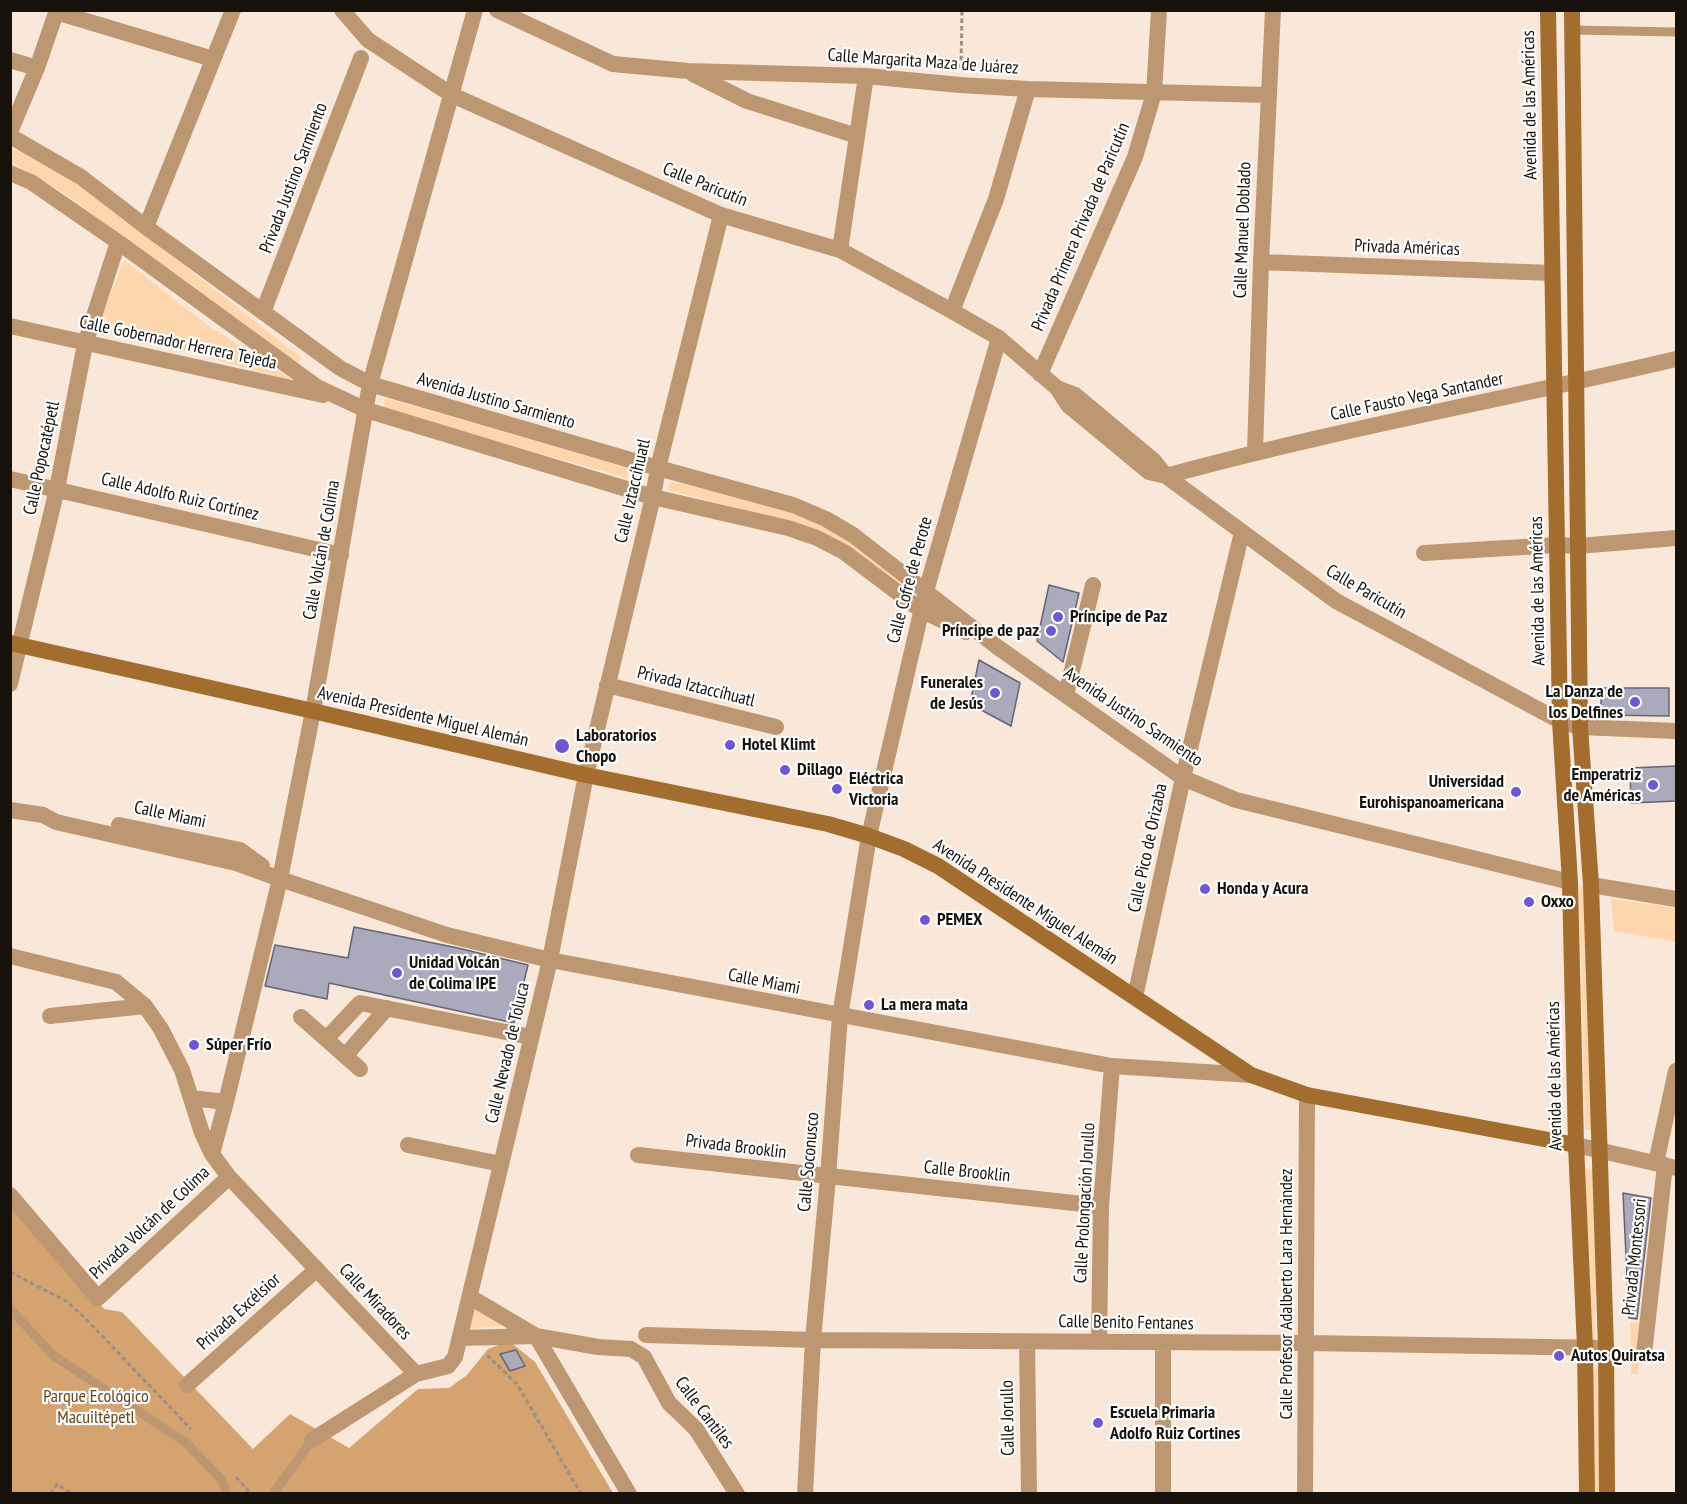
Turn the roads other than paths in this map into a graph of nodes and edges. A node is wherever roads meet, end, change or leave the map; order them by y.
1 (233, 10) edge
2 (342, 10) edge
3 (475, 10) edge
4 (497, 10) edge
5 (1159, 10) edge
6 (1273, 10) edge
7 (1548, 10) edge
8 (1572, 10) edge
9 (56, 11) edge
10 (1572, 30) junction
11 (1677, 32) edge
12 (361, 58) dead end
13 (213, 59) junction
14 (10, 60) edge
15 (38, 68) junction
16 (688, 71) junction
17 (866, 76) junction
18 (1028, 89) junction
19 (1154, 93) junction
20 (452, 95) junction
21 (1269, 96) junction
22 (10, 132) edge
23 (10, 136) edge
24 (857, 136) junction
25 (10, 173) edge
26 (721, 215) junction
27 (146, 227) junction
28 (118, 242) junction
29 (840, 250) junction
30 (1261, 262) junction
31 (1552, 273) junction
32 (952, 311) junction
33 (263, 312) junction
34 (10, 326) edge
35 (999, 338) junction
36 (85, 344) junction
37 (1677, 359) edge
38 (1040, 374) junction
39 (1576, 383) junction
40 (370, 384) junction
41 (1555, 388) junction
42 (338, 398) junction
43 (366, 410) junction
44 (1255, 452) junction
45 (658, 468) junction
46 (1166, 476) junction
47 (10, 479) edge
48 (57, 489) junction
49 (653, 497) junction
50 (1242, 532) junction
51 (1677, 538) edge
52 (1557, 545) junction
53 (1578, 546) junction
54 (1424, 553) dead end
55 (341, 555) junction
56 (1093, 585) dead end
57 (926, 591) junction
58 (921, 610) junction
59 (15, 644) edge
60 (996, 646) junction
61 (10, 684) edge
62 (607, 685) junction
63 (1066, 695) junction
64 (313, 711) junction
65 (1560, 722) junction
66 (776, 727) dead end
67 (1580, 727) junction
68 (1677, 732) edge
69 (586, 775) junction
70 (1183, 778) junction
71 (10, 810) edge
72 (869, 836) junction
73 (279, 879) junction
74 (1570, 882) junction
75 (1591, 885) junction
76 (1677, 899) edge
77 (10, 956) edge
78 (550, 960) junction
79 (1135, 997) junction
80 (145, 1006) junction
81 (387, 1008) junction
82 (50, 1016) dead end
83 (840, 1016) junction
84 (301, 1017) dead end
85 (531, 1037) junction
86 (326, 1039) junction
87 (345, 1056) junction
88 (1112, 1066) junction
89 (360, 1069) dead end
90 (1677, 1071) edge
91 (1251, 1075) junction
92 (1307, 1095) junction
93 (191, 1098) junction
94 (226, 1102) junction
95 (408, 1145) dead end
96 (1576, 1145) junction
97 (1599, 1151) junction
98 (212, 1154) junction
99 (638, 1155) dead end
100 (501, 1164) junction
101 (1666, 1165) edge
102 (229, 1177) junction
103 (828, 1178) junction
104 (10, 1195) edge
105 (1101, 1206) junction
106 (317, 1269) junction
107 (470, 1297) junction
108 (10, 1309) edge
109 (646, 1335) dead end
110 (536, 1336) junction
111 (460, 1338) junction
112 (813, 1340) junction
113 (1099, 1341) junction
114 (1027, 1342) junction
115 (1163, 1343) junction
116 (1307, 1343) junction
117 (1585, 1348) junction
118 (1606, 1348) junction
119 (1644, 1354) dead end
120 (417, 1374) junction
121 (187, 1385) dead end
122 (312, 1440) joint
123 (228, 1494) edge
124 (273, 1494) edge
125 (629, 1494) edge
126 (737, 1494) edge
127 (805, 1494) edge
128 (1029, 1494) edge
129 (1163, 1494) edge
130 (1305, 1494) edge
131 (1587, 1494) edge
132 (1607, 1494) edge

1 - 13 street
2 - 20 street, Calle Paricutín
3 - 20 street, Calle Volcán de Colima
4 - 16 street, Calle Margarita Maza de Juárez
5 - 19 street
6 - 21 street, Calle Manuel Doblado
7 - 31 main road, Avenida de las Américas
8 - 10 main road
9 - 13 street
9 - 15 street
10 - 11 lane
10 - 39 main road
12 - 33 street, Privada Justino Sarmiento
13 - 27 street
14 - 15 street
15 - 22 street
16 - 17 street, Calle Margarita Maza de Juárez
16 - 24 street, Calle Margarita Maza de Juárez
17 - 18 street, Calle Margarita Maza de Juárez
17 - 24 street
18 - 19 street, Calle Margarita Maza de Juárez
18 - 32 street
19 - 21 street, Calle Margarita Maza de Juárez
19 - 38 street, Privada Primera Privada de Paricutín
20 - 26 street, Calle Paricutín
20 - 40 street, Calle Volcán de Colima
21 - 30 street, Calle Manuel Doblado
23 - 27 street, Avenida Justino Sarmiento
24 - 29 street
25 - 28 street, Avenida Justino Sarmiento
26 - 29 street, Calle Paricutín
26 - 45 street, Calle Iztaccíhuatl
27 - 33 street, Avenida Justino Sarmiento
28 - 36 street, Calle Popocatépetl
28 - 42 street, Avenida Justino Sarmiento
29 - 32 street, Calle Paricutín
30 - 31 street, Privada Américas
30 - 44 street, Calle Manuel Doblado
31 - 41 main road, Avenida de las Américas
32 - 35 street, Calle Paricutín
33 - 40 street, Avenida Justino Sarmiento
34 - 36 street, Calle Gobernador Herrera Tejeda
35 - 38 street, Calle Paricutín
35 - 57 street, Calle Cofre de Perote
36 - 42 street, Calle Gobernador Herrera Tejeda
36 - 48 street, Calle Popocatépetl
37 - 39 street, Calle Fausto Vega Santander
38 - 46 street, Calle Paricutín
39 - 41 street, Calle Fausto Vega Santander
39 - 53 main road
40 - 43 street, Calle Volcán de Colima
40 - 45 street, Avenida Justino Sarmiento
41 - 44 street, Calle Fausto Vega Santander
41 - 52 main road, Avenida de las Américas
42 - 43 street, Avenida Justino Sarmiento
43 - 49 street, Avenida Justino Sarmiento
43 - 55 street, Calle Volcán de Colima
44 - 46 street, Calle Fausto Vega Santander
45 - 49 street, Calle Iztaccíhuatl
45 - 57 street, Avenida Justino Sarmiento
46 - 50 street, Calle Paricutín
47 - 48 street, Calle Adolfo Ruiz Cortínez
48 - 55 street, Calle Adolfo Ruiz Cortínez
48 - 59 street, Calle Popocatépetl
49 - 58 street, Avenida Justino Sarmiento
49 - 62 street, Calle Iztaccíhuatl
50 - 65 street, Calle Paricutín
50 - 70 street, Calle Pico de Orizaba
51 - 53 street
52 - 53 street
52 - 54 street
52 - 65 main road, Avenida de las Américas
53 - 67 main road
55 - 64 street, Calle Volcán de Colima
56 - 63 street
57 - 58 street, Calle Cofre de Perote
57 - 60 street, Avenida Justino Sarmiento
58 - 60 street, Avenida Justino Sarmiento
58 - 72 street, Calle Cofre de Perote
59 - 61 street, Calle Popocatépetl
59 - 64 main road, Avenida Presidente Miguel Alemán
60 - 63 street, Avenida Justino Sarmiento
62 - 66 street, Privada Iztaccíhuatl
62 - 69 street, Calle Iztaccíhuatl
63 - 70 street, Avenida Justino Sarmiento
64 - 69 main road, Avenida Presidente Miguel Alemán
64 - 73 street, Calle Volcán de Colima
65 - 67 street, Calle Paricutín
65 - 74 main road, Avenida de las Américas
67 - 68 street, Calle Paricutín
67 - 75 main road
69 - 72 main road, Avenida Presidente Miguel Alemán
69 - 78 street, Calle Nevado de Toluca
70 - 74 street, Avenida Justino Sarmiento
70 - 79 street, Calle Pico de Orizaba
71 - 73 street, Calle Miami
72 - 79 main road, Avenida Presidente Miguel Alemán
72 - 83 street, Calle Soconusco
73 - 78 street, Calle Miami
73 - 94 street, Calle Volcán de Colima
74 - 96 main road, Avenida de las Américas
75 - 76 street
75 - 97 main road
77 - 80 street, Calle Miradores
78 - 83 street, Calle Miami
78 - 85 street, Calle Nevado de Toluca
79 - 91 main road, Avenida Presidente Miguel Alemán
80 - 82 street
80 - 93 street, Calle Miradores
81 - 85 street
81 - 86 street
81 - 87 street
83 - 88 street, Calle Miami
83 - 103 street, Calle Soconusco
84 - 86 street
85 - 100 street, Calle Nevado de Toluca
86 - 87 street
87 - 89 street
88 - 91 street, Calle Miami
88 - 105 street, Calle Prolongación Jorullo
90 - 101 street, Privada Montessori
91 - 92 main road, Avenida Presidente Miguel Alemán
92 - 96 main road, Avenida Presidente Miguel Alemán
92 - 116 street, Calle Profesor Adalberto Lara Hernández
93 - 94 street
93 - 98 street, Calle Miradores
94 - 98 street, Calle Volcán de Colima
95 - 100 street
96 - 97 street
96 - 117 main road, Avenida de las Américas
97 - 101 street
97 - 118 main road
98 - 102 street, Calle Miradores
99 - 103 street, Privada Brooklin
100 - 107 street, Calle Nevado de Toluca
101 - 119 street, Privada Montessori
102 - 104 street, Privada Volcán de Colima
102 - 106 street, Calle Miradores
103 - 105 street, Calle Brooklin
103 - 112 street, Calle Soconusco
105 - 113 street, Calle Prolongación Jorullo
106 - 120 street, Calle Miradores
106 - 121 street, Privada Excélsior
107 - 110 street
107 - 111 street, Calle Nevado de Toluca
108 - 123 lane
109 - 112 street, Calle Benito Fentanes
110 - 111 street
110 - 125 street
110 - 126 street, Calle Cantiles
111 - 120 street
112 - 114 street, Calle Benito Fentanes
112 - 127 street, Calle Soconusco
113 - 114 street, Calle Benito Fentanes
113 - 115 street, Calle Benito Fentanes
114 - 128 street, Calle Jorullo
115 - 116 street, Calle Benito Fentanes
115 - 129 street
116 - 117 street, Calle Benito Fentanes
116 - 130 street, Calle Profesor Adalberto Lara Hernández
117 - 118 street, Calle Benito Fentanes
117 - 131 main road, Avenida de las Américas
118 - 132 main road
120 - 122 street
122 - 124 lane

